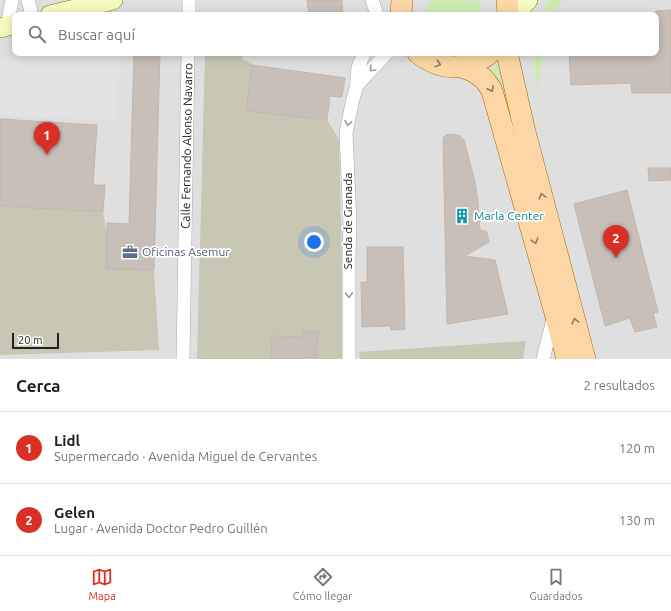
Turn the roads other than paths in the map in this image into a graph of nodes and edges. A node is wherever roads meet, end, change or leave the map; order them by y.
1 (12, 0) edge
2 (28, 0) edge
3 (112, 0) edge
4 (189, 0) edge
5 (372, 0) edge
6 (394, 0) edge
7 (402, 0) edge
8 (507, 0) edge
9 (528, 0) edge
10 (31, 12) edge
11 (62, 12) edge
12 (189, 12) edge
13 (376, 12) edge
14 (400, 12) edge
15 (400, 12) edge
16 (508, 12) edge
17 (517, 12) edge
18 (7, 26) edge
19 (188, 56) edge
20 (363, 56) edge
21 (384, 56) edge
22 (422, 56) edge
23 (486, 56) edge
24 (508, 56) edge
25 (461, 67) junction
26 (358, 85) junction
27 (555, 313) junction
28 (183, 359) edge
29 (349, 359) edge
30 (543, 359) edge
31 (567, 359) edge
32 (585, 359) edge

1 - 18 street
2 - 10 street
3 - 11 main road
4 - 12 street
5 - 13 street
6 - 14 main road
7 - 15 main road
8 - 16 main road
9 - 17 main road
19 - 28 street, Calle Fernando Alonso Navarro
20 - 26 street
21 -> 26 street
22 -> 25 main road
23 - 25 main road
32 -> 24 main road
25 -> 27 main road
26 -> 29 street, Senda de Granada
27 - 30 street
27 - 31 main road

